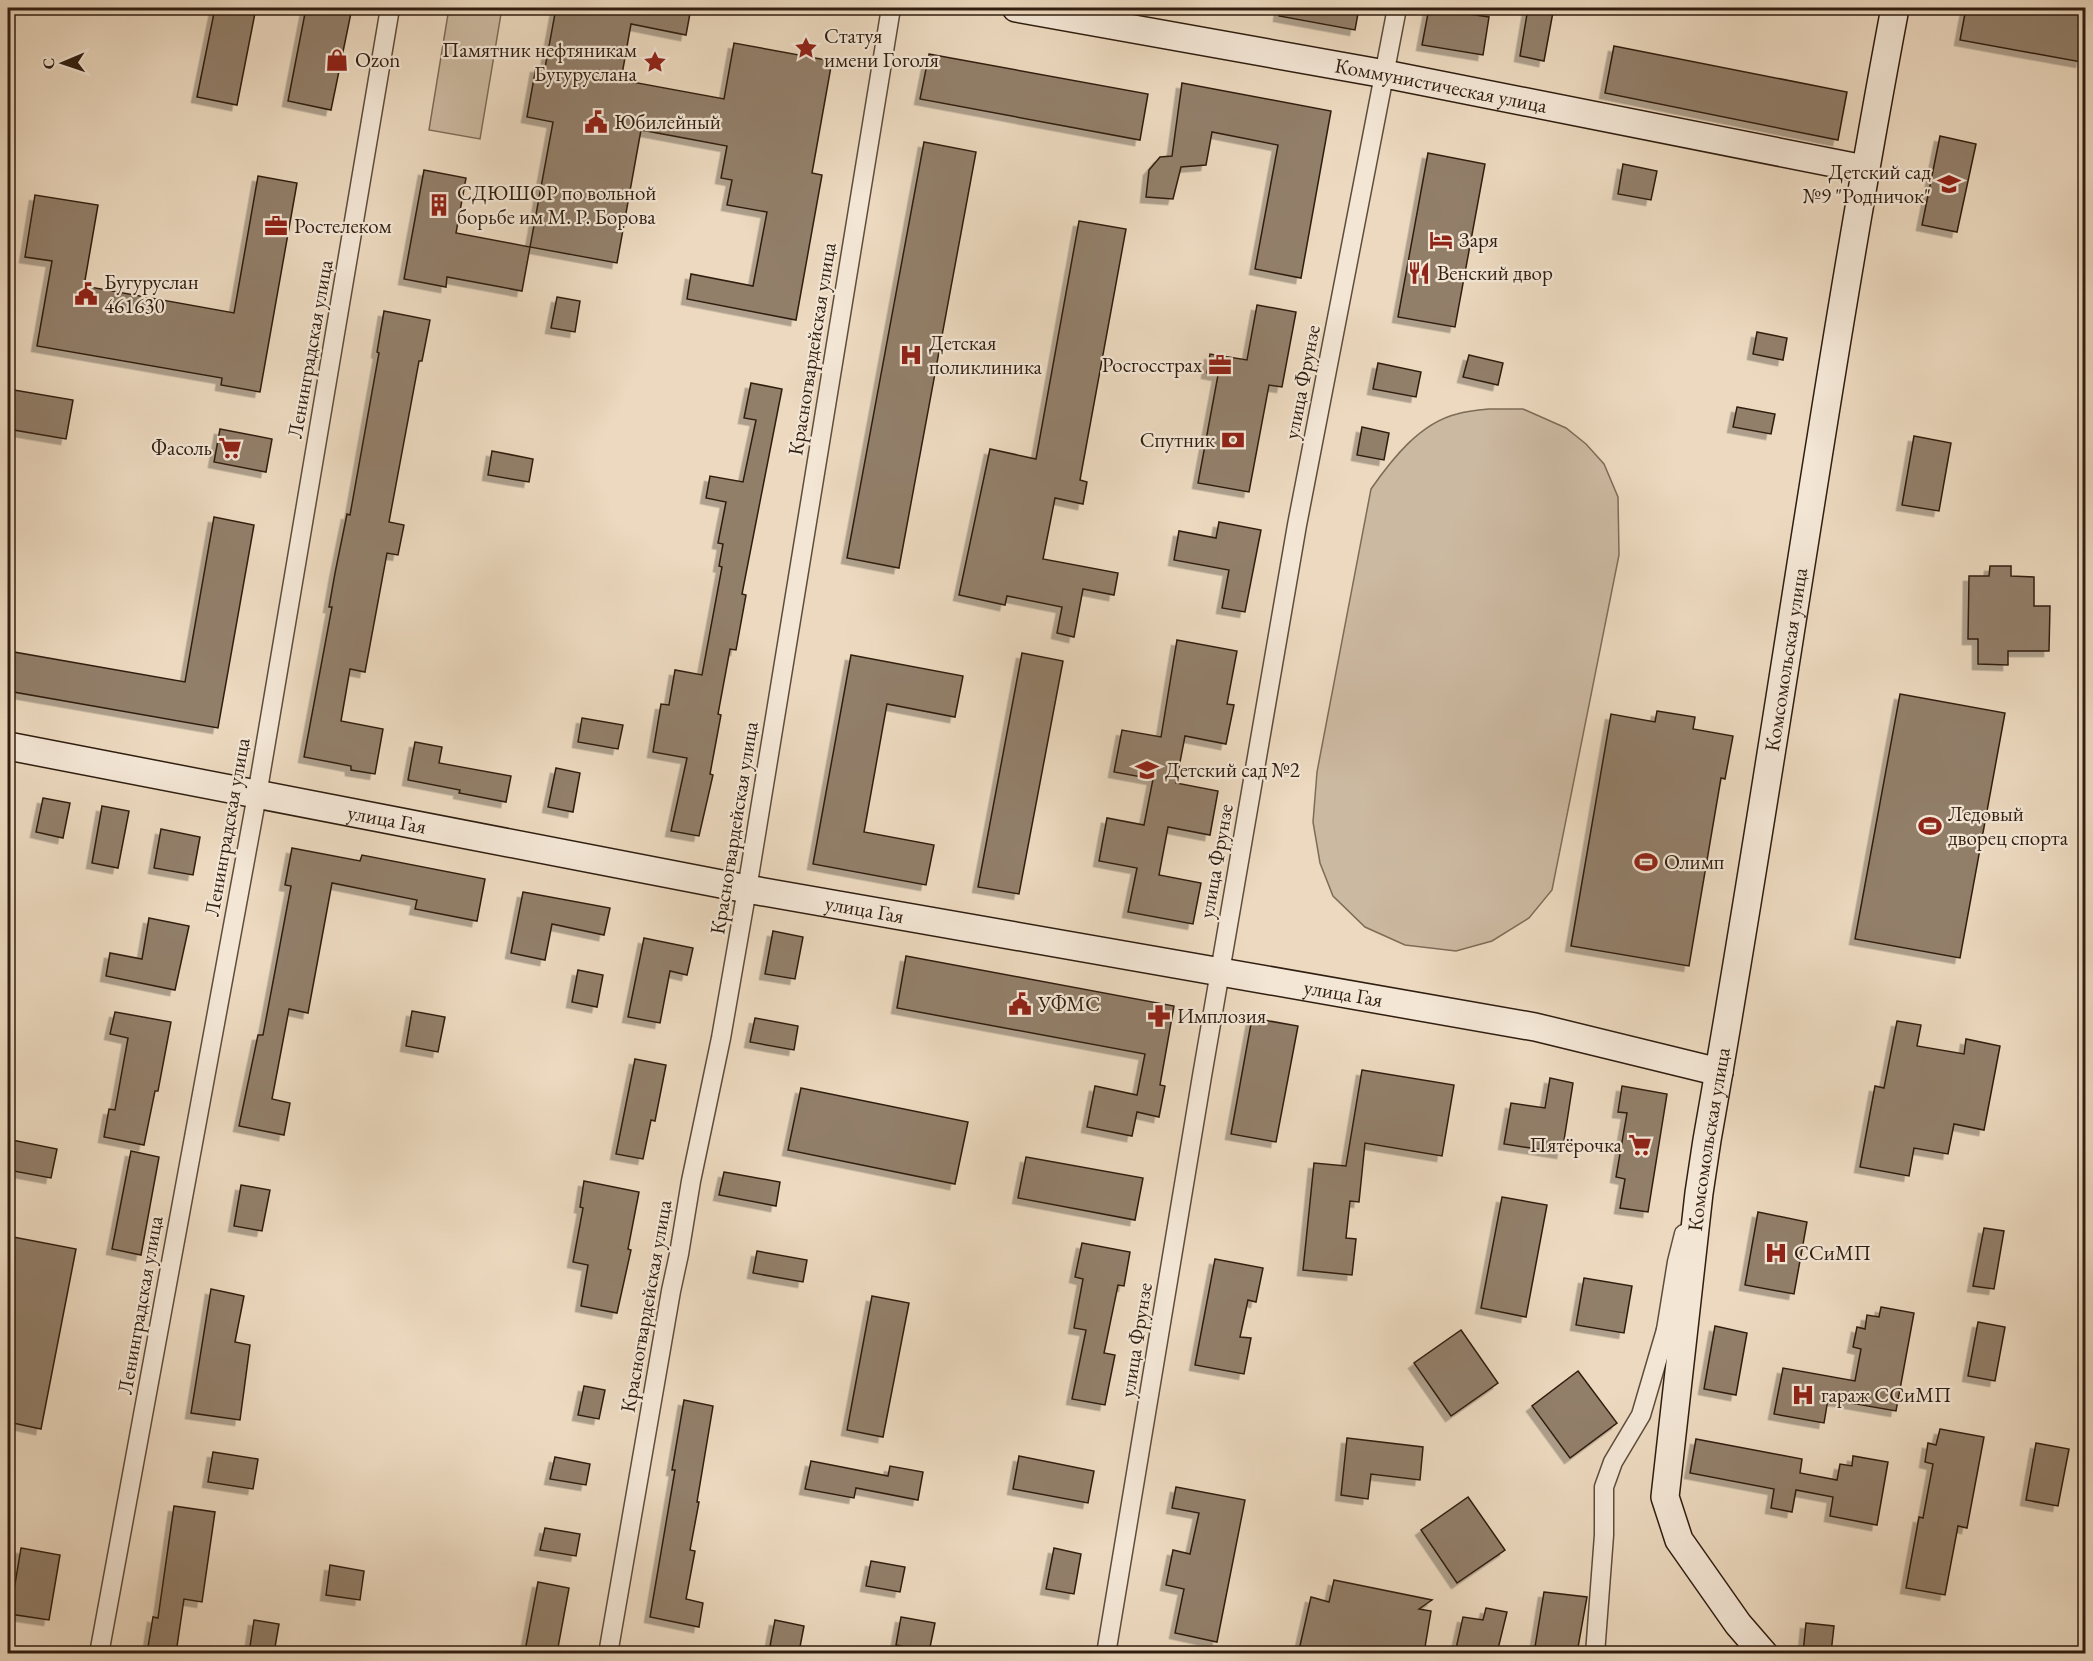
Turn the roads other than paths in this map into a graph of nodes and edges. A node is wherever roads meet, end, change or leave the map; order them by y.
1 (390, 8) edge
2 (891, 8) edge
3 (1016, 8) edge
4 (1397, 8) edge
5 (1895, 8) edge
6 (1385, 74) junction
7 (1864, 168) junction
8 (8, 747) edge
9 (257, 795) junction
10 (747, 889) junction
11 (1220, 971) junction
12 (1719, 1071) junction
13 (1676, 1321) junction
14 (99, 1653) edge
15 (608, 1653) edge
16 (1106, 1653) edge
17 (1595, 1653) edge
18 (1764, 1653) edge

1 - 9 street, Ленинградская улица
2 - 10 street, Красногвардейская улица
3 - 6 street, Коммунистическая улица
4 - 6 street, улица Фрунзе
5 - 7 street, Комсомольская улица
6 - 7 street, Коммунистическая улица
6 - 11 street, улица Фрунзе
7 - 12 street, Комсомольская улица
8 - 9 street, улица Гая
9 - 10 street, улица Гая
9 - 14 street, Ленинградская улица
10 - 11 street, улица Гая
10 - 15 street, Красногвардейская улица
11 - 12 street, улица Гая
11 - 16 street, улица Фрунзе
12 - 13 street, Комсомольская улица
13 - 17 street, Комсомольская улица
13 - 18 street, Комсомольская улица

